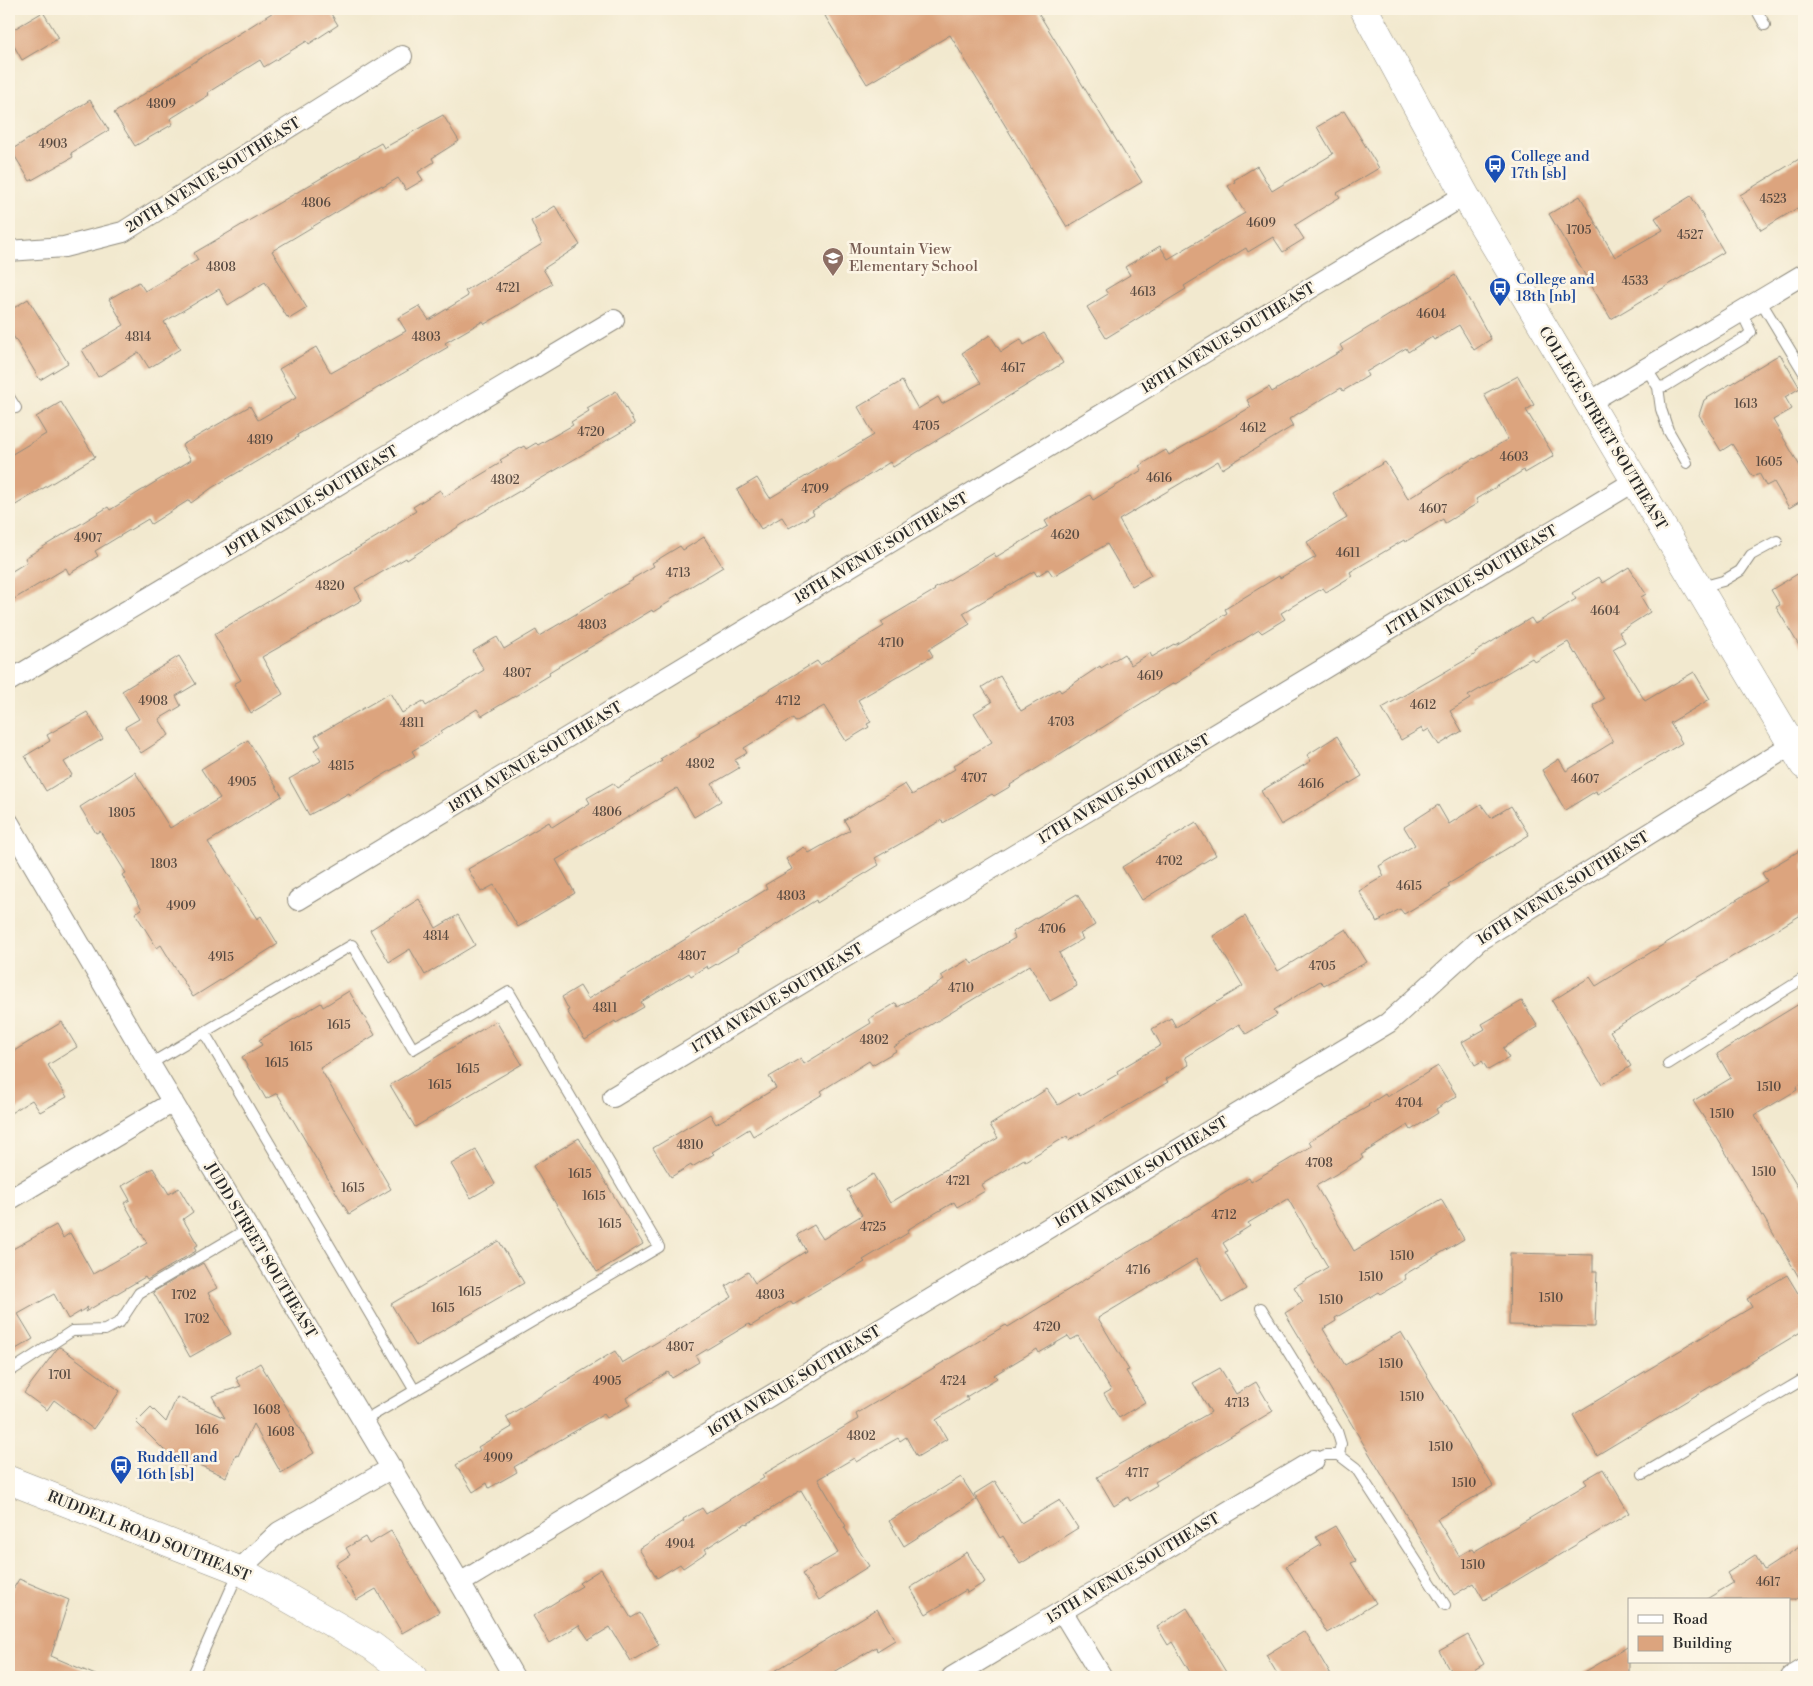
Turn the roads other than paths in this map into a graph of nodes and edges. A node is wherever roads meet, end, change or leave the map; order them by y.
1 (1364, 9) edge
2 (1756, 9) edge
3 (1765, 25) dead end
4 (402, 56) dead end
5 (1465, 195) junction
6 (9, 251) edge
7 (1804, 274) edge
8 (1760, 300) junction
9 (1741, 311) junction
10 (614, 320) dead end
11 (1646, 368) junction
12 (1804, 373) edge
13 (1658, 387) junction
14 (9, 396) edge
15 (1588, 403) junction
16 (16, 408) dead end
17 (1687, 463) dead end
18 (1635, 481) junction
19 (1777, 541) dead end
20 (1699, 588) junction
21 (9, 681) edge
22 (1800, 748) edge
23 (11, 830) edge
24 (298, 900) dead end
25 (1804, 978) edge
26 (204, 1032) junction
27 (150, 1064) junction
28 (1668, 1064) dead end
29 (613, 1097) dead end
30 (173, 1102) junction
31 (9, 1200) edge
32 (248, 1228) junction
33 (1261, 1308) dead end
34 (9, 1372) edge
35 (1804, 1379) edge
36 (415, 1390) junction
37 (363, 1420) junction
38 (1339, 1455) junction
39 (1314, 1460) joint
40 (392, 1468) junction
41 (1643, 1474) dead end
42 (9, 1480) edge
43 (240, 1570) junction
44 (460, 1583) junction
45 (1445, 1605) dead end
46 (1062, 1611) junction
47 (1804, 1669) edge
48 (192, 1677) edge
49 (413, 1677) edge
50 (514, 1677) edge
51 (952, 1677) edge
52 (1102, 1677) edge
53 (1791, 1677) edge

1 - 5 main road, COLLEGE STREET SOUTHEAST
2 - 3 lane
4 - 6 street, 20TH AVENUE SOUTHEAST
5 - 15 main road, COLLEGE STREET SOUTHEAST
5 - 24 street, 18TH AVENUE SOUTHEAST
7 - 8 street
8 - 9 street
8 - 12 lane
9 - 11 street
9 - 13 lane
10 - 21 street, 19TH AVENUE SOUTHEAST
11 - 13 lane
11 - 15 street
13 - 17 lane
14 - 16 lane
15 - 18 main road, COLLEGE STREET SOUTHEAST
18 - 20 main road, COLLEGE STREET SOUTHEAST
18 - 29 street, 17TH AVENUE SOUTHEAST
19 - 20 lane
20 - 22 main road, COLLEGE STREET SOUTHEAST
22 - 44 street, 16TH AVENUE SOUTHEAST
23 - 27 street, JUDD STREET SOUTHEAST
25 - 28 lane
26 - 27 lane
26 - 36 lane
26 - 36 lane
27 - 30 street, JUDD STREET SOUTHEAST
30 - 31 street
30 - 32 street, JUDD STREET SOUTHEAST
32 - 34 lane
32 - 37 street, JUDD STREET SOUTHEAST
33 - 38 lane
35 - 41 lane
36 - 37 lane
37 - 40 street, JUDD STREET SOUTHEAST
38 - 39 lane
38 - 45 lane
39 - 46 street, 15TH AVENUE SOUTHEAST
40 - 43 street
40 - 44 street, JUDD STREET SOUTHEAST
42 - 43 main road, RUDDELL ROAD SOUTHEAST
43 - 48 lane
43 - 49 main road, RUDDELL ROAD SOUTHEAST
44 - 50 street, JUDD STREET SOUTHEAST
46 - 51 street, 15TH AVENUE SOUTHEAST
46 - 52 street
47 - 53 street

